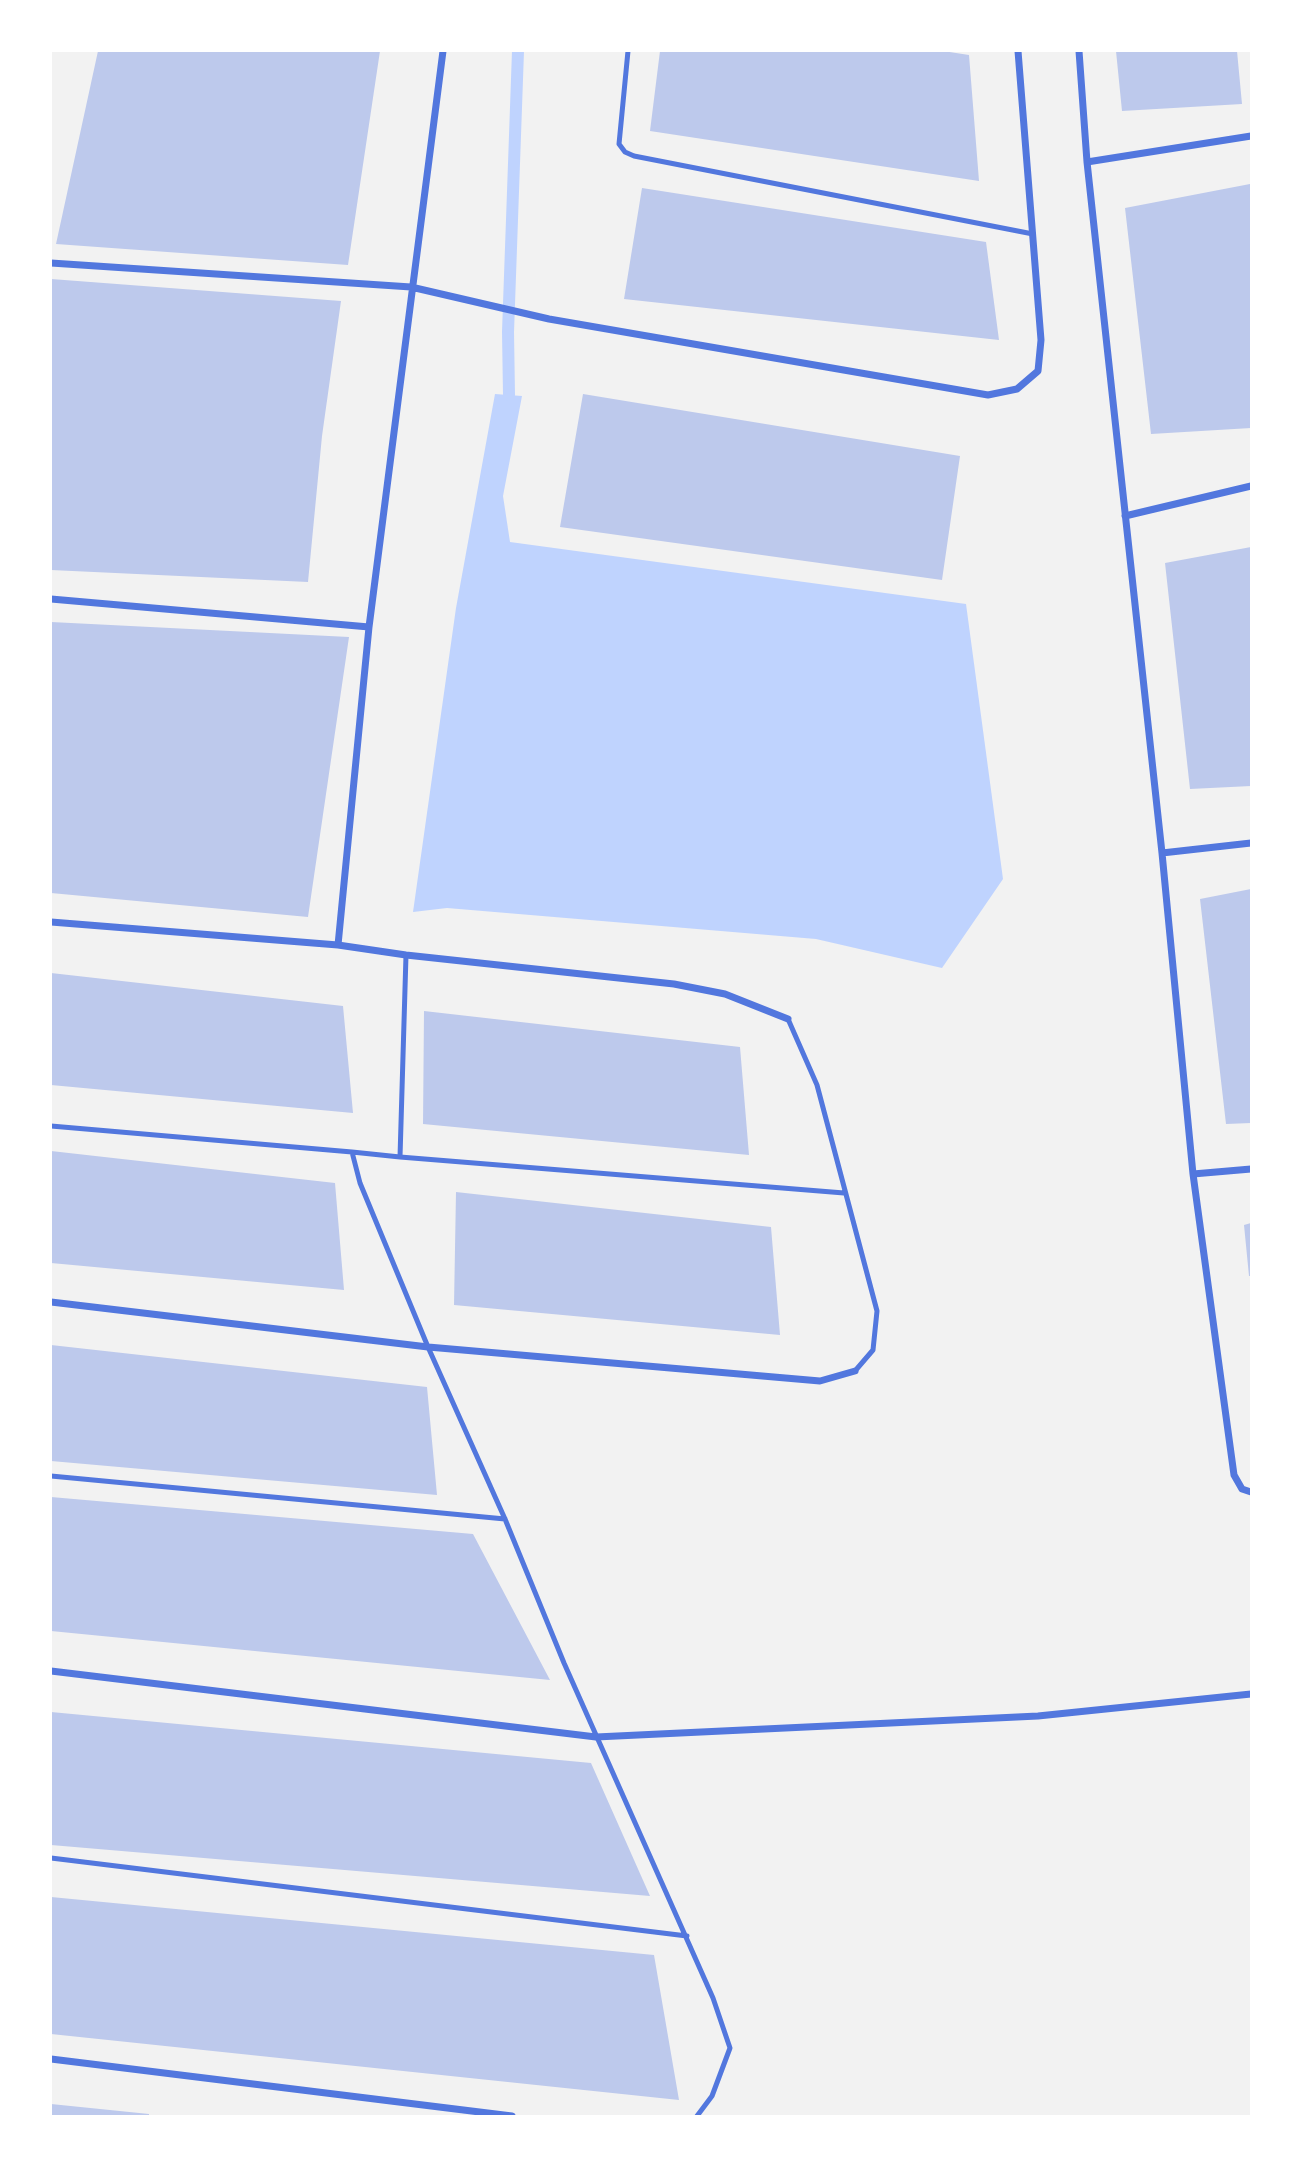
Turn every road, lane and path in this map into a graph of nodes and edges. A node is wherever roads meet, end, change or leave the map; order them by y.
1 (443, 51) edge
2 (628, 51) edge
3 (1018, 51) edge
4 (1079, 51) edge
5 (1251, 135) edge
6 (1087, 162) junction
7 (1033, 234) junction
8 (51, 263) edge
9 (411, 287) junction
10 (1251, 486) edge
11 (1125, 516) junction
12 (51, 599) edge
13 (369, 627) junction
14 (1251, 843) edge
15 (1162, 853) junction
16 (51, 922) edge
17 (338, 945) junction
18 (406, 954) junction
19 (788, 1019) joint
20 (51, 1126) edge
21 (352, 1152) junction
22 (400, 1157) junction
23 (1251, 1169) edge
24 (1194, 1174) junction
25 (844, 1193) junction
26 (51, 1302) edge
27 (428, 1346) junction
28 (855, 1371) joint
29 (51, 1476) edge
30 (1251, 1492) edge
31 (505, 1519) junction
32 (51, 1671) edge
33 (1251, 1694) edge
34 (596, 1737) junction
35 (51, 1858) edge
36 (687, 1936) junction
37 (51, 2059) edge
38 (512, 2116) edge
39 (697, 2116) edge

1 - 9 street
2 - 7 lane
3 - 7 street
4 - 6 street
5 - 6 street
6 - 11 street
7 - 9 street
8 - 9 street
9 - 13 street
10 - 11 street
11 - 15 street
12 - 13 street
13 - 17 street
14 - 15 street
15 - 24 street
16 - 17 street
17 - 18 street
18 - 19 street
18 - 22 lane
19 - 25 lane
20 - 21 lane
21 - 22 lane
21 - 27 lane
22 - 25 lane
23 - 24 street
24 - 30 street
25 - 28 lane
26 - 27 street
27 - 28 street
27 - 31 lane
29 - 31 lane
31 - 34 lane
32 - 34 street
33 - 34 street
34 - 36 lane
35 - 36 lane
36 - 39 lane
37 - 38 street

